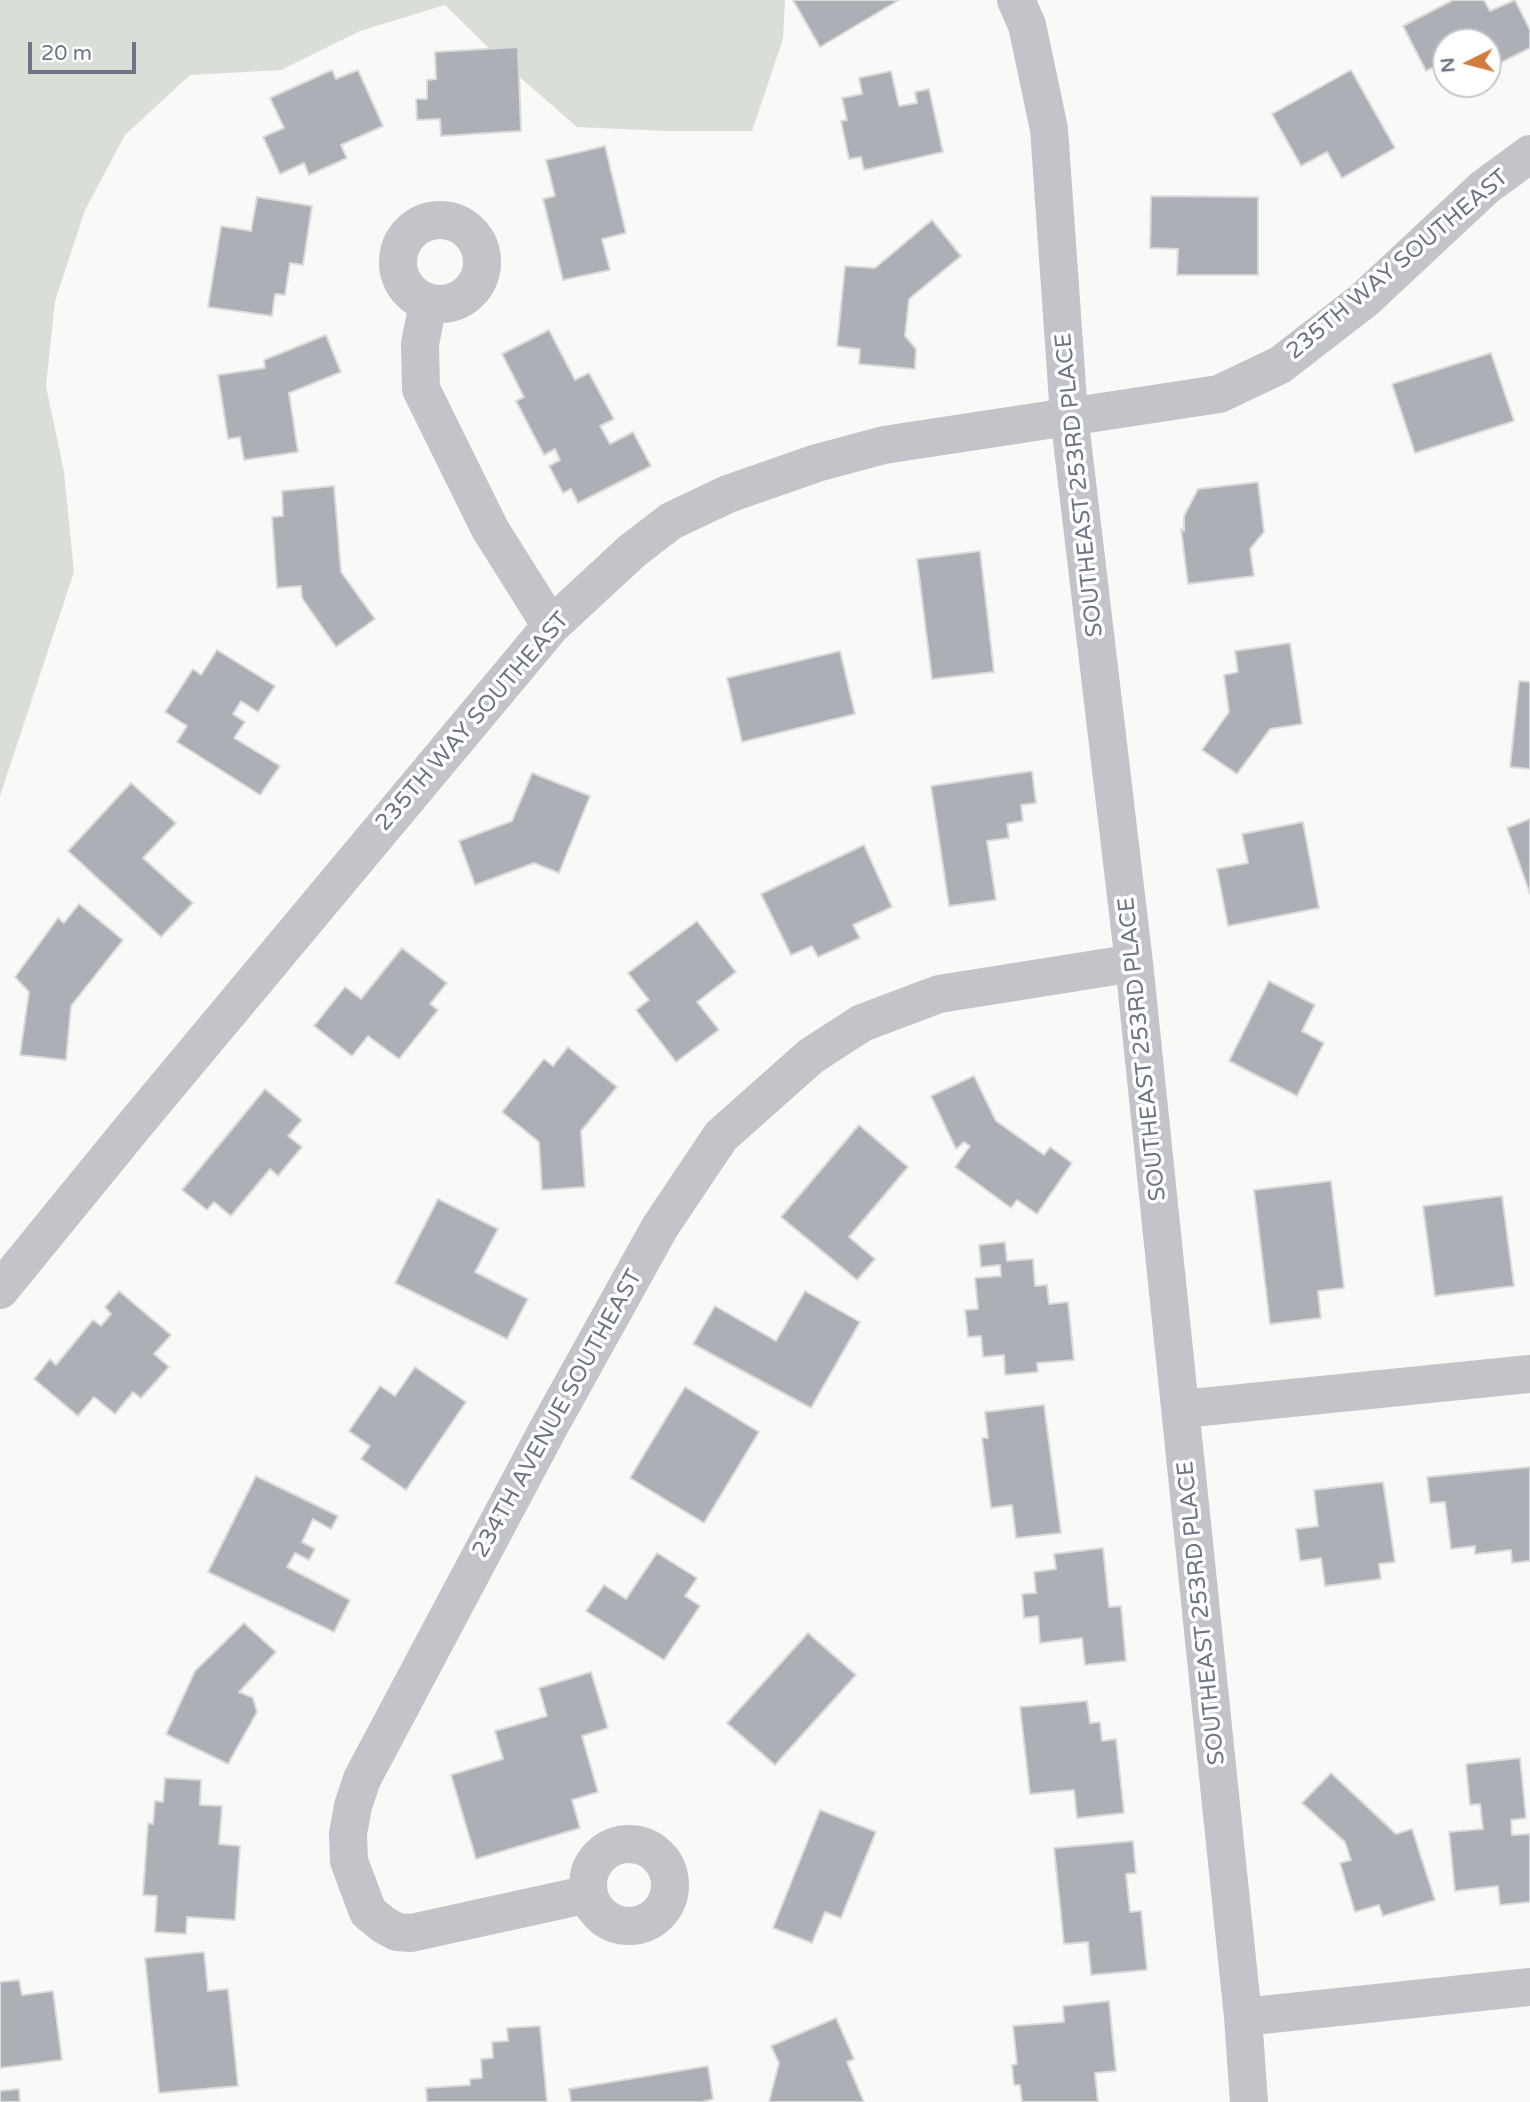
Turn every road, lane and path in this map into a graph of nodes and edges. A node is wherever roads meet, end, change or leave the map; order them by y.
1 (1016, 0) edge
2 (1530, 154) edge
3 (428, 303) dead end
4 (1069, 415) junction
5 (551, 626) junction
6 (1134, 963) junction
7 (0, 1290) edge
8 (1530, 1374) edge
9 (1182, 1409) junction
10 (589, 1894) dead end
11 (1530, 1987) edge
12 (1243, 2017) junction
13 (1240, 2097) edge

1 - 4 street, SOUTHEAST 253RD PLACE
2 - 4 street, 235TH WAY SOUTHEAST
3 - 5 street
4 - 5 street, 235TH WAY SOUTHEAST
4 - 6 street, SOUTHEAST 253RD PLACE
5 - 7 street, 235TH WAY SOUTHEAST
6 - 9 street, SOUTHEAST 253RD PLACE
6 - 10 street, 234TH AVENUE SOUTHEAST
8 - 9 street
9 - 12 street, SOUTHEAST 253RD PLACE
11 - 12 street
12 - 13 street, SOUTHEAST 253RD PLACE

